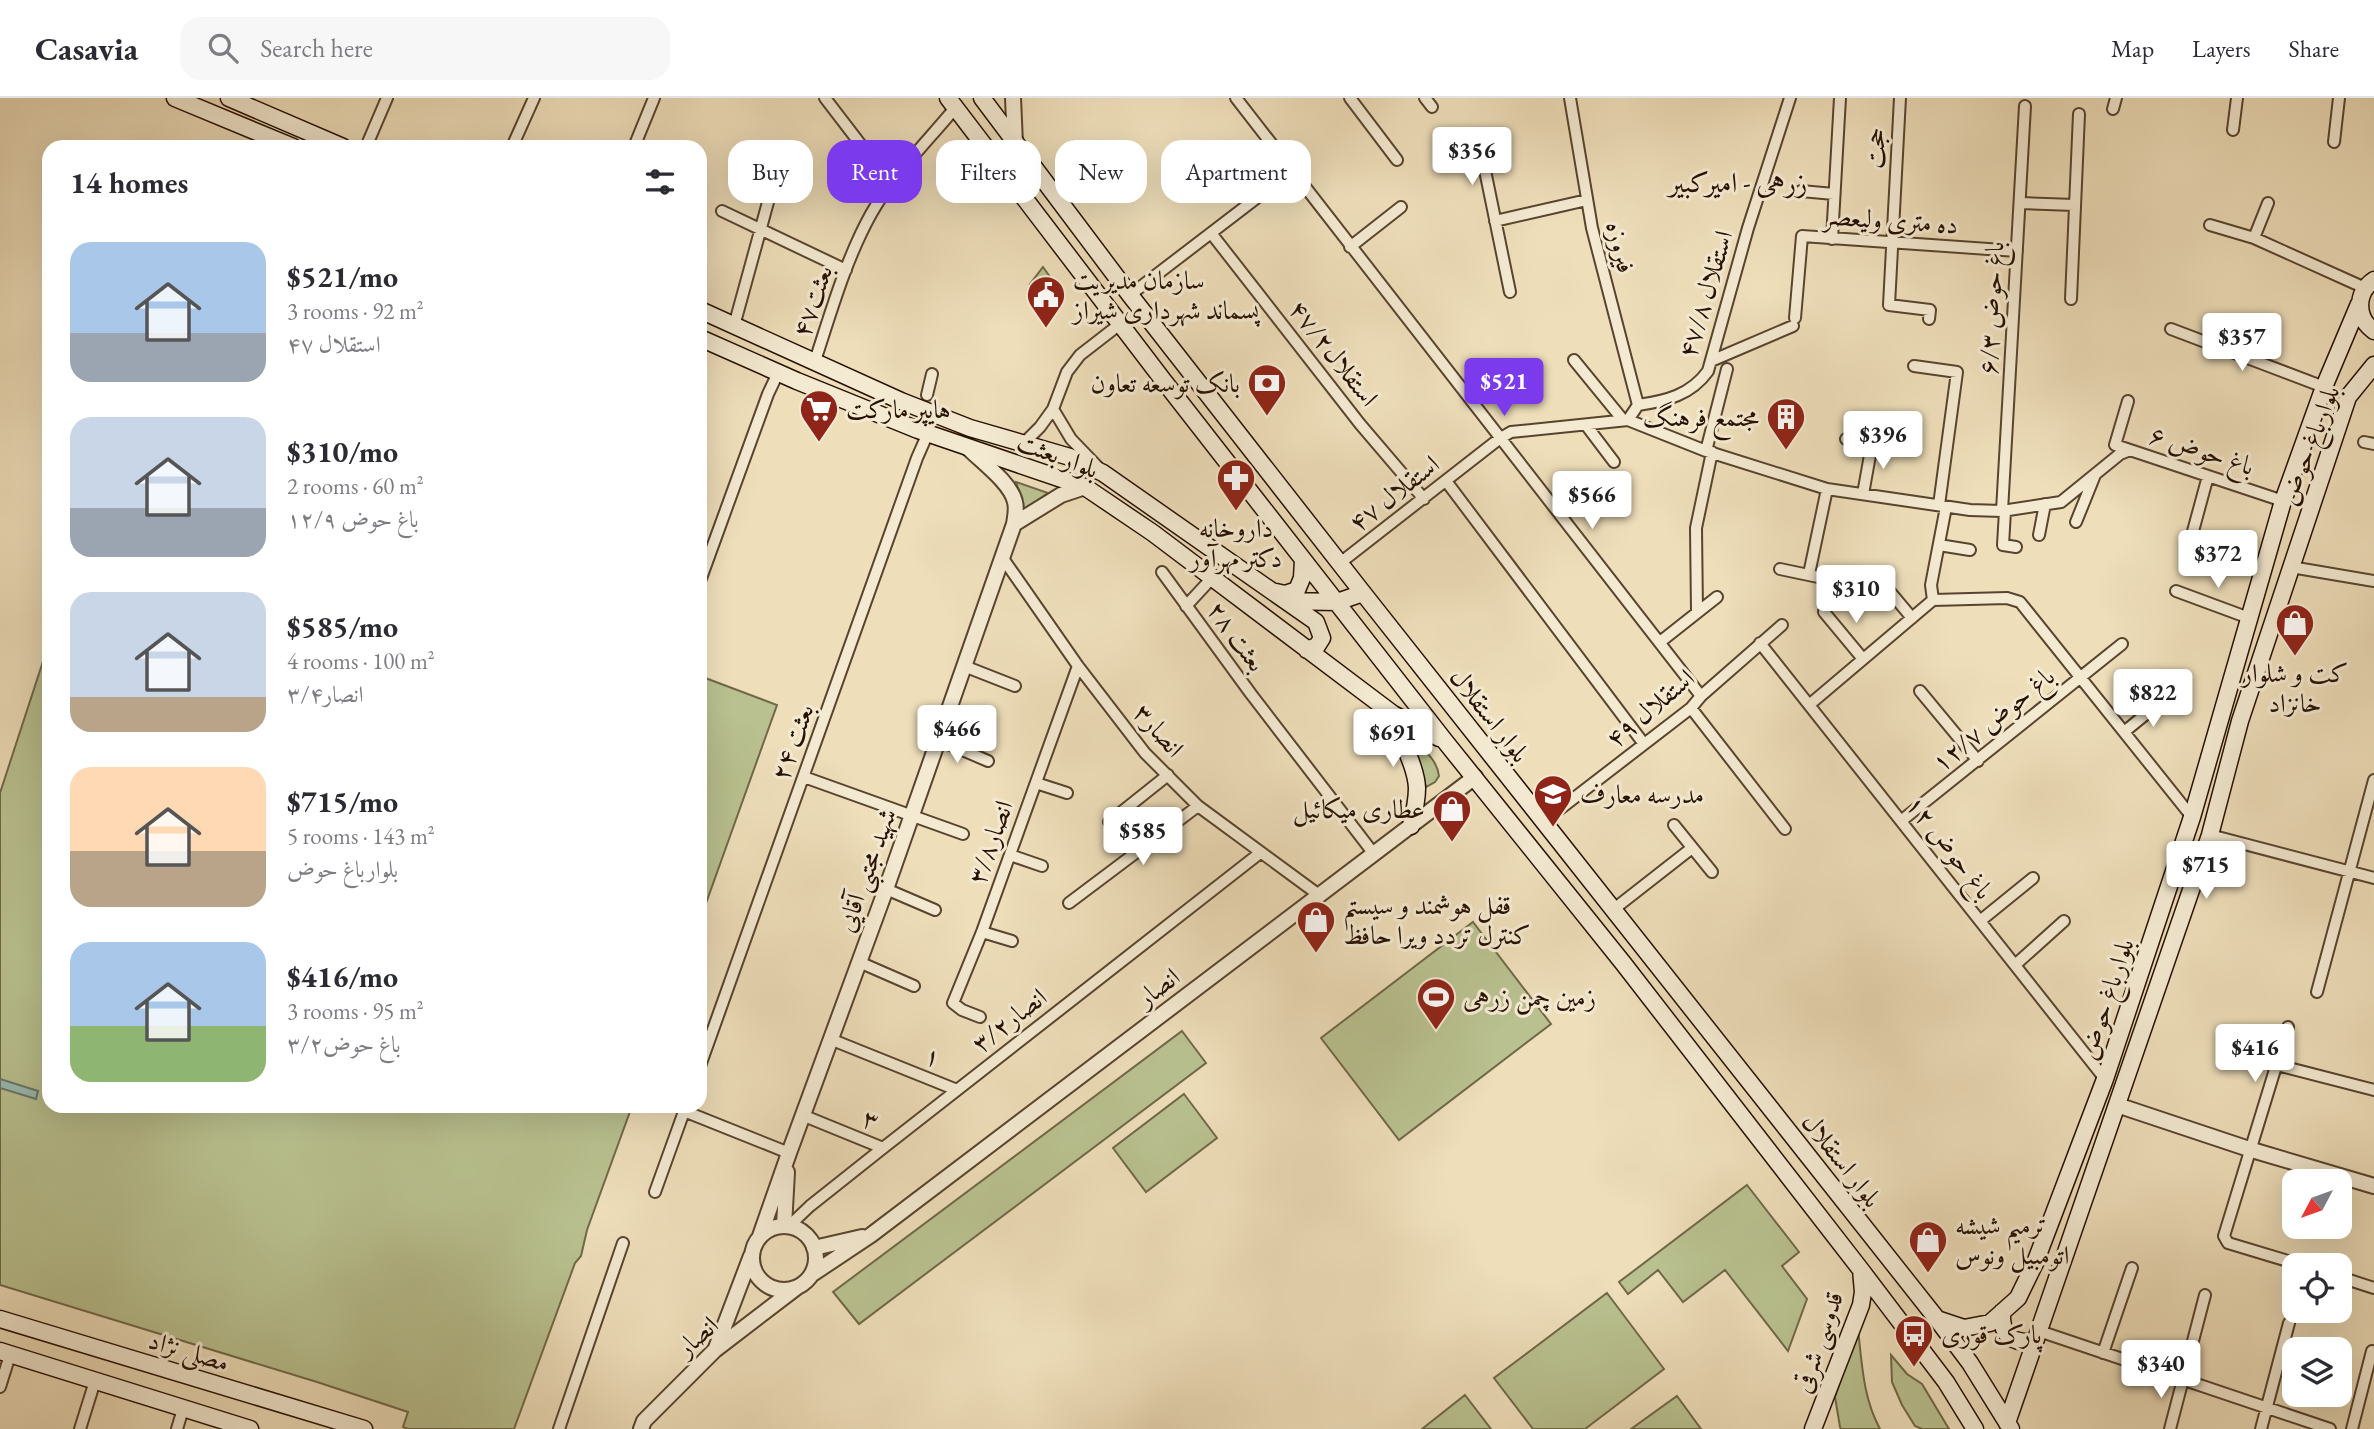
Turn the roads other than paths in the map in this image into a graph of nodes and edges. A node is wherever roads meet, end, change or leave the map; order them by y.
1 (175, 98) edge
2 (229, 98) edge
3 (387, 98) edge
4 (534, 98) edge
5 (654, 98) edge
6 (825, 98) edge
7 (982, 98) edge
8 (1013, 98) edge
9 (1236, 98) edge
10 (1350, 98) edge
11 (1570, 98) edge
12 (1790, 98) edge
13 (1840, 98) edge
14 (1900, 98) edge
15 (2237, 98) edge
16 (2339, 98) edge
17 (952, 103) edge
18 (258, 104) edge
19 (2025, 106) dead end
20 (2079, 114) dead end
21 (2233, 130) dead end
22 (276, 140) edge
23 (329, 140) edge
24 (369, 140) edge
25 (515, 140) edge
26 (638, 140) edge
27 (857, 140) edge
28 (1013, 140) edge
29 (1016, 140) edge
30 (1268, 140) edge
31 (2334, 142) dead end
32 (922, 143) edge
33 (1480, 146) dead end
34 (1397, 160) dead end
35 (1041, 178) edge
36 (1801, 191) dead end
37 (1835, 194) junction
38 (1311, 196) edge
39 (1587, 200) junction
40 (768, 203) edge
41 (878, 203) edge
42 (1250, 203) edge
43 (2021, 203) junction
44 (2267, 203) dead end
45 (2074, 205) junction
46 (1401, 207) dead end
47 (722, 211) dead end
48 (1070, 217) junction
49 (1495, 221) junction
50 (2210, 225) dead end
51 (761, 229) junction
52 (1050, 232) junction
53 (1211, 233) junction
54 (2254, 238) junction
55 (1832, 239) junction
56 (1892, 243) junction
57 (1350, 247) junction
58 (2017, 251) junction
59 (846, 270) junction
60 (2371, 281) edge
61 (1510, 292) dead end
62 (1130, 295) junction
63 (2071, 299) dead end
64 (2359, 304) junction
65 (707, 313) edge
66 (1929, 319) dead end
67 (1120, 324) junction
68 (734, 326) junction
69 (2171, 329) dead end
70 (2374, 331) edge
71 (707, 341) edge
72 (1574, 360) dead end
73 (815, 361) junction
74 (1711, 361) junction
75 (2374, 365) edge
76 (1914, 366) dead end
77 (1727, 369) dead end
78 (778, 373) junction
79 (932, 374) dead end
80 (2324, 387) junction
81 (927, 395) dead end
82 (2128, 401) dead end
83 (1638, 405) junction
84 (1053, 409) junction
85 (1625, 420) junction
86 (1586, 425) junction
87 (928, 433) junction
88 (1500, 439) junction
89 (1846, 439) dead end
90 (1023, 444) junction
91 (968, 448) junction
92 (2130, 450) junction
93 (1709, 452) junction
94 (1614, 462) dead end
95 (1103, 473) junction
96 (2096, 473) junction
97 (2207, 476) junction
98 (1446, 481) junction
99 (1085, 487) junction
100 (1827, 489) junction
101 (1863, 494) junction
102 (1424, 499) junction
103 (2283, 501) junction
104 (2045, 504) junction
105 (1942, 506) junction
106 (2004, 511) junction
107 (2076, 522) dead end
108 (1014, 524) junction
109 (2039, 535) dead end
110 (1939, 545) junction
111 (2016, 547) dead end
112 (1970, 550) dead end
113 (1002, 557) junction
114 (2186, 557) dead end
115 (1303, 560) junction
116 (707, 562) edge
117 (1340, 563) junction
118 (2291, 566) junction
119 (1780, 569) dead end
120 (1162, 572) dead end
121 (1809, 574) junction
122 (1212, 578) junction
123 (2374, 581) edge
124 (1856, 585) dead end
125 (1886, 587) dead end
126 (1268, 590) junction
127 (2176, 592) dead end
128 (1363, 593) junction
129 (1717, 597) dead end
130 (1933, 600) junction
131 (1288, 601) junction
132 (1337, 602) junction
133 (1186, 606) junction
134 (1698, 612) junction
135 (1824, 612) dead end
136 (1912, 618) junction
137 (2249, 618) junction
138 (1783, 625) dead end
139 (1660, 642) junction
140 (1760, 643) junction
141 (2122, 644) dead end
142 (1307, 650) junction
143 (1863, 659) junction
144 (964, 666) junction
145 (1078, 666) junction
146 (2080, 677) junction
147 (1015, 686) dead end
148 (1920, 691) dead end
149 (1701, 696) junction
150 (2162, 701) dead end
151 (1809, 705) junction
152 (1691, 708) junction
153 (1393, 714) junction
154 (2217, 726) junction
155 (2238, 731) junction
156 (2124, 732) junction
157 (939, 740) junction
158 (1444, 740) junction
159 (1644, 744) junction
160 (988, 761) dead end
161 (1978, 761) junction
162 (1168, 775) junction
163 (803, 777) junction
164 (1475, 777) junction
165 (2374, 780) edge
166 (1036, 783) junction
167 (1067, 793) dead end
168 (1198, 806) junction
169 (912, 816) junction
170 (2192, 817) junction
171 (1901, 821) junction
172 (1109, 822) dead end
173 (1543, 822) junction
174 (1674, 825) dead end
175 (1411, 826) junction
176 (1785, 829) dead end
177 (963, 835) dead end
178 (2210, 835) junction
179 (1692, 848) junction
180 (1260, 853) junction
181 (1374, 854) junction
182 (1010, 855) junction
183 (1042, 866) dead end
184 (2349, 871) junction
185 (1712, 872) dead end
186 (2032, 878) dead end
187 (2374, 878) edge
188 (886, 889) junction
189 (1320, 895) junction
190 (1069, 903) dead end
191 (1614, 909) junction
192 (934, 910) dead end
193 (2064, 921) dead end
194 (1980, 922) junction
195 (982, 932) junction
196 (1012, 941) dead end
197 (1643, 947) junction
198 (859, 962) junction
199 (1623, 963) junction
200 (2015, 965) junction
201 (914, 986) dead end
202 (2317, 992) dead end
203 (980, 1017) dead end
204 (2288, 1027) dead end
205 (830, 1039) junction
206 (707, 1046) edge
207 (2277, 1065) junction
208 (2105, 1079) junction
209 (957, 1090) junction
210 (2374, 1090) edge
211 (2116, 1105) junction
212 (684, 1113) edge
213 (694, 1113) edge
214 (802, 1115) junction
215 (883, 1148) junction
216 (2252, 1150) junction
217 (789, 1153) junction
218 (2374, 1186) edge
219 (655, 1192) dead end
220 (2049, 1221) junction
221 (786, 1226) junction
222 (2072, 1231) junction
223 (871, 1235) junction
224 (760, 1236) junction
225 (623, 1243) dead end
226 (814, 1248) junction
227 (752, 1255) junction
228 (2282, 1259) edge
229 (2132, 1268) dead end
230 (1861, 1269) junction
231 (811, 1275) junction
232 (2352, 1282) edge
233 (796, 1288) junction
234 (2374, 1288) edge
235 (2205, 1295) dead end
236 (2002, 1312) junction
237 (0, 1319) edge
238 (1937, 1319) junction
239 (2289, 1323) dead end
240 (2037, 1336) junction
241 (715, 1350) junction
242 (2372, 1351) dead end
243 (5, 1353) edge
244 (2104, 1353) junction
245 (2183, 1380) junction
246 (96, 1381) junction
247 (0, 1387) edge
248 (2267, 1408) junction
249 (183, 1409) junction
250 (2009, 1426) edge
251 (361, 1428) edge
252 (80, 1429) edge
253 (177, 1429) edge
254 (250, 1429) edge
255 (559, 1429) edge
256 (641, 1429) edge
257 (1813, 1429) edge
258 (1975, 1429) edge
259 (2170, 1429) edge
260 (2261, 1429) edge
261 (2330, 1429) edge
262 (2352, 1429) edge

1 - 22 main road
2 - 18 main road
3 - 24 street
4 - 25 street
5 - 26 street
6 - 27 street
7 - 28 main road, بلوار استقلال
8 - 29 street
9 - 30 street
10 - 34 street
11 - 39 street, فیروزه
12 - 74 street, ۴۷/۸ استقلال
13 - 37 street
14 - 56 street, حجت
15 - 21 street
16 - 31 street
17 - 32 street, بعثت۴۷
17 - 52 main road, بلوار استقلال
18 - 23 main road
19 - 43 street, ۶/۳ باغ حوض
20 - 45 street
33 - 49 street
35 - 48 main road, بلوار استقلال
36 - 37 street
37 - 55 street
38 - 57 street
39 - 49 street
39 - 83 street, فیروزه
40 - 51 street
41 - 59 street, بعثت۴۷
42 - 53 street
43 - 45 street
43 - 58 street, ۶/۳ باغ حوض
44 - 54 street
45 - 63 street
46 - 57 street
47 - 51 street
48 - 52 main road
48 - 62 main road, بلوار استقلال
49 - 61 street
50 - 54 street
51 - 59 street
51 - 68 street
52 - 67 main road, بلوار استقلال
53 - 62 street
53 - 102 street, استقلال۴۷/۲
54 - 60 street
55 - 56 street, ده متری ولیعصر
55 - 74 street, ده متری ولیعصر
56 - 58 street, ده متری ولیعصر
56 - 66 street, حجت
57 - 88 street
58 - 106 street, ۶/۳ باغ حوض
59 - 73 street, بعثت۴۷
60 - 64 main road, بلوارباغ حوض
62 - 117 main road, بلوار استقلال
64 - 70 main road
64 - 80 main road, بلوارباغ حوض
65 - 68 main road, بلوار بعثت
67 - 84 street
67 - 115 main road, بلوار استقلال
68 - 73 main road, بلوار بعثت
69 - 80 street
71 - 78 main road, بلوار بعثت
72 - 85 street
73 - 90 main road, بلوار بعثت
74 - 83 street, ۴۷/۸ استقلال
75 - 118 main road, بلوارباغ حوض
76 - 105 street
77 - 93 street
78 - 87 main road, بلوار بعثت
78 - 116 street
79 - 81 street
80 - 103 main road, بلوارباغ حوض
82 - 92 street
83 - 85 street
84 - 90 street
84 - 95 street
85 - 86 street, ۴۷ استقلال
85 - 93 street, ۴۷ استقلال
86 - 88 street, ۴۷ استقلال
86 - 94 street
87 - 91 main road, بلوار بعثت
87 - 163 street, بعثت ۲۴
88 - 98 street, ۴۷ استقلال
88 - 139 street
89 - 101 street
90 - 95 main road, بلوار بعثت
91 - 99 main road, بلوار بعثت
91 - 108 street
92 - 96 street, ۶ باغ حوض
92 - 97 street, ۶ باغ حوض
93 - 100 street, ۶ باغ حوض
93 - 134 street
95 - 126 main road, بلوار بعثت
96 - 104 street, ۶ باغ حوض
96 - 107 street
97 - 103 street, ۶ باغ حوض
97 - 114 street
98 - 102 street, ۴۷ استقلال
98 - 159 street
99 - 108 street
99 - 122 main road, بلوار بعثت
100 - 101 street, ۶ باغ حوض
100 - 121 street
101 - 105 street, ۶ باغ حوض
102 - 117 street, ۴۷ استقلال
103 - 137 main road, بلوارباغ حوض
104 - 106 street, ۶ باغ حوض
104 - 109 street
105 - 106 street, ۶ باغ حوض
105 - 110 street
106 - 111 street, ۶/۳ باغ حوض
108 - 113 street, شهید مجتبی آقایی
110 - 112 street
110 - 130 street
113 - 144 street, شهید مجتبی آقایی
113 - 145 street, انصار۳
115 - 126 main road
115 - 132 main road, بلوار استقلال
117 - 128 main road, بلوار استقلال
118 - 123 street
118 - 155 main road, بلوارباغ حوض
119 - 121 street
120 - 133 street, بعثت ۲۸
121 - 124 street
122 - 133 street, بعثت ۲۸
122 - 142 main road, بلوار بعثت
125 - 136 street
126 - 131 main road, بلوار بعثت
127 - 137 street
128 - 132 main road
128 - 173 main road, بلوار استقلال
129 - 134 street
130 - 136 street
130 - 146 street
131 - 132 main road
131 - 142 main road, بلوار بعثت
132 - 158 main road, بلوار استقلال
133 - 181 street, بعثت ۲۸
134 - 139 street
135 - 143 street
136 - 143 street
137 - 154 main road, بلوارباغ حوض
138 - 140 street, ۴۹ استقلال
139 - 149 street
140 - 149 street, ۴۹ استقلال
140 - 151 street, ۱۲ باغ حوض
141 - 146 street, ۱۲/۷ باغ حوض
142 - 153 main road, بلوار بعثت
143 - 151 street
144 - 147 street
144 - 157 street, شهید مجتبی آقایی
145 - 162 street, انصار۳
145 - 166 street, انصار۳/۸
146 - 156 street
146 - 161 street, ۱۲/۷ باغ حوض
148 - 161 street
149 - 152 street, ۴۹ استقلال
150 - 156 street
151 - 171 street, ۱۲ باغ حوض
152 - 159 street, ۴۹ استقلال
152 - 176 street
153 - 158 main road, بلوار بعثت
153 - 175 main road
154 - 155 main road
154 - 170 main road, بلوارباغ حوض
155 - 178 main road, بلوارباغ حوض
156 - 170 street
157 - 160 street
157 - 169 street, شهید مجتبی آقایی
158 - 164 main road, بلوار استقلال
159 - 173 street, ۴۹ استقلال
161 - 171 street, ۱۲/۷ باغ حوض
162 - 168 street, انصار۳
162 - 172 street
163 - 169 street
163 - 206 street, بعثت ۲۴
164 - 175 street, انصار
164 - 199 main road, بلوار استقلال
165 - 184 street
166 - 167 street
166 - 182 street, انصار۳/۸
168 - 180 street, انصار۳
168 - 190 street
169 - 177 street
169 - 188 street, شهید مجتبی آقایی
170 - 208 main road, بلوارباغ حوض
171 - 194 street, ۱۲ باغ حوض
173 - 191 main road, بلوار استقلال
174 - 179 street
175 - 181 street, انصار
178 - 184 street
178 - 211 main road, بلوارباغ حوض
179 - 185 street
179 - 191 street
180 - 189 street, انصار۳
180 - 209 street, انصار۳/۲
181 - 189 street, انصار
182 - 183 street
182 - 195 street, انصار۳/۸
184 - 187 street
184 - 202 street
186 - 194 street
188 - 192 street
188 - 198 street, شهید مجتبی آقایی
189 - 223 street, انصار
191 - 197 main road, بلوار استقلال
193 - 200 street
194 - 200 street, ۱۲ باغ حوض
195 - 196 street
195 - 203 street, انصار۳/۸
197 - 199 main road
197 - 238 main road, بلوار استقلال
198 - 201 street
198 - 205 street, شهید مجتبی آقایی
199 - 230 main road, بلوار استقلال
200 - 208 street, ۱۲ باغ حوض
204 - 207 street
205 - 209 street, ۱
205 - 214 street, شهید مجتبی آقایی
207 - 210 street
207 - 216 street
208 - 220 main road, بلوارباغ حوض
209 - 215 street, انصار۳/۲
211 - 216 street
211 - 222 main road, بلوارباغ حوض
212 - 219 street
213 - 217 street
214 - 215 street, ۳
214 - 217 street, شهید مجتبی آقایی
215 - 221 street, انصار۳/۲
216 - 218 street
216 - 228 street
217 - 221 street, شهید مجتبی آقایی
217 - 224 street, شهید مجتبی آقایی
220 - 222 main road
220 - 236 main road, بلوارباغ حوض
221 - 224 street
221 - 226 street
222 - 240 main road, بلوارباغ حوض
223 - 226 street, انصار
223 - 231 street, انصار
224 - 227 street
225 - 255 street
226 - 231 street
227 - 233 street
227 - 241 street
229 - 244 street
230 - 257 main road, قدوسی شرقی
230 - 258 main road, بلوار استقلال
231 - 233 street
232 - 234 street
233 - 241 street, انصار
235 - 245 street
236 - 238 main road, بلوارباغ حوض
236 - 240 main road
237 - 251 main road, مصلی نژاد
238 - 250 main road, بلوار استقلال
239 - 248 street
240 - 244 street
240 - 250 main road, بلوارباغ حوض
241 - 256 street, انصار
242 - 262 street
243 - 246 main road
243 - 247 street
244 - 245 street
245 - 248 street
245 - 259 street
246 - 249 main road
246 - 252 street
248 - 260 street
248 - 261 street
249 - 253 street
249 - 254 main road

